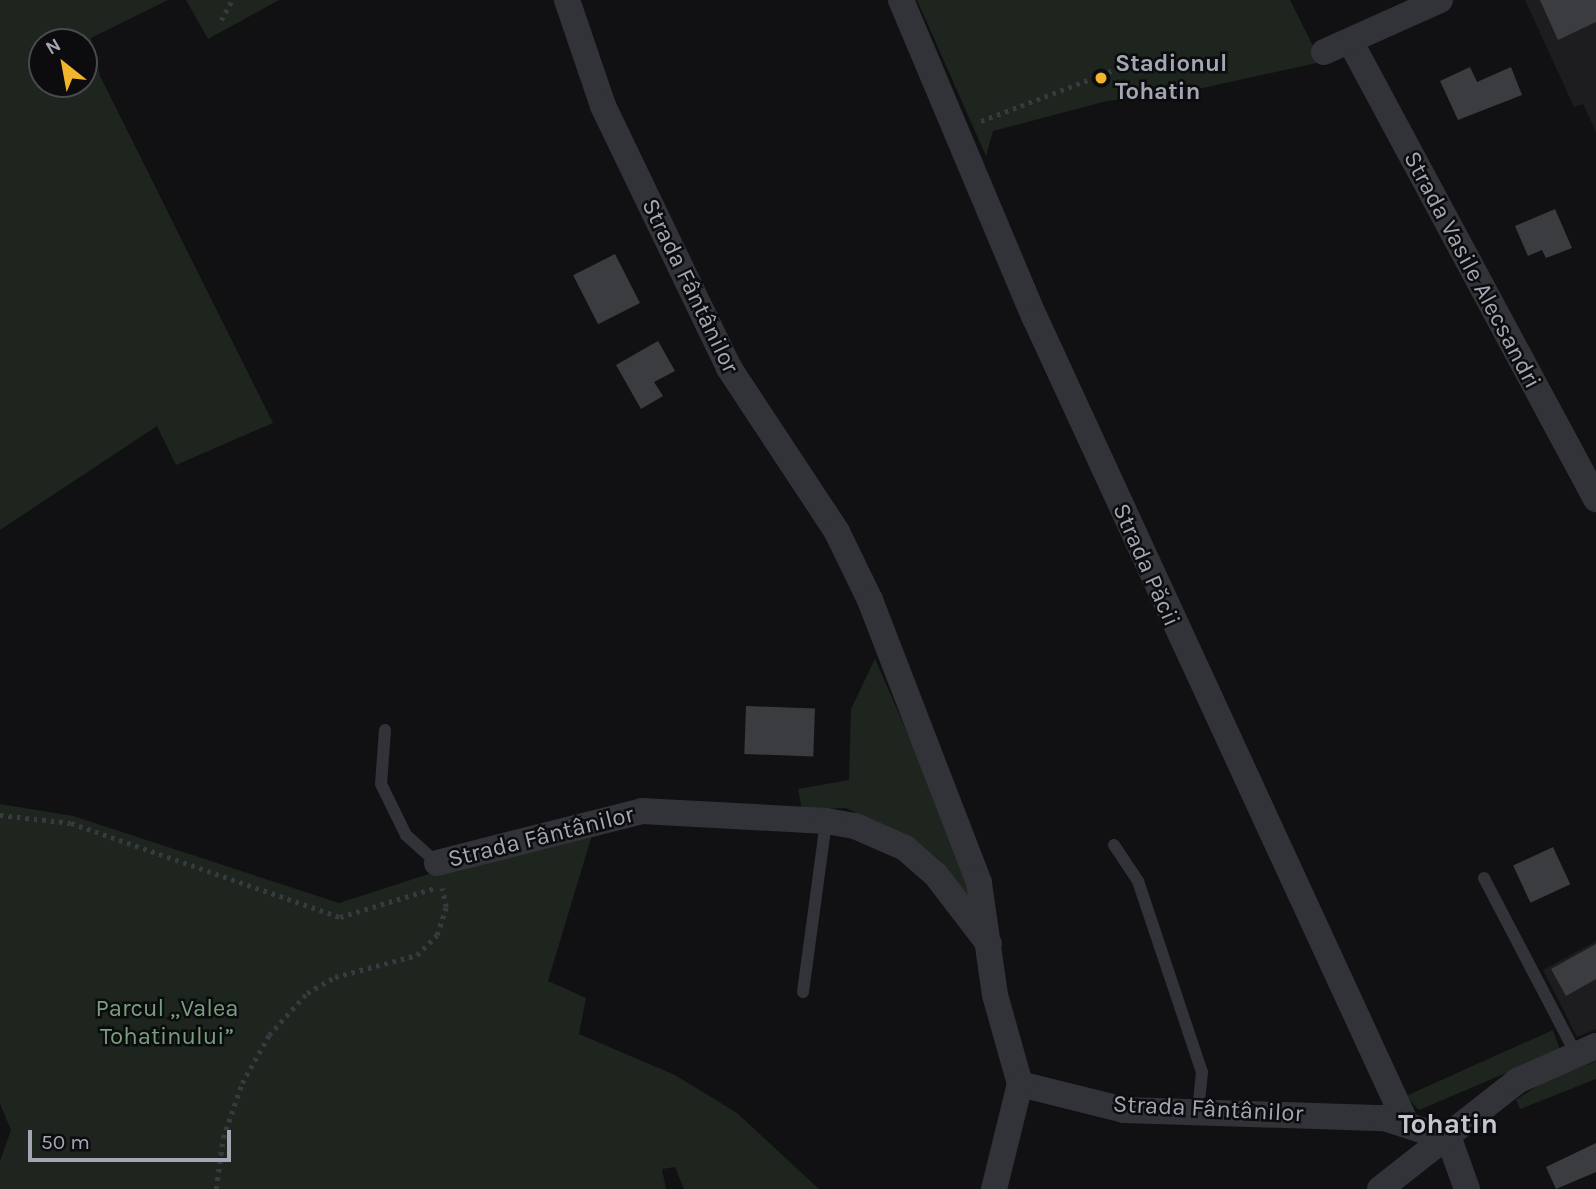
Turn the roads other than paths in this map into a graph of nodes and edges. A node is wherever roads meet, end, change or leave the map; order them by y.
1 (567, 0) edge
2 (901, 0) edge
3 (1440, 0) edge
4 (1350, 41) junction
5 (1324, 52) dead end
6 (1596, 499) edge
7 (384, 730) dead end
8 (825, 821) junction
9 (1114, 845) dead end
10 (439, 871) joint
11 (1485, 877) dead end
12 (992, 948) junction
13 (803, 992) dead end
14 (1586, 1050) edge
15 (1020, 1084) junction
16 (1198, 1111) junction
17 (1406, 1123) junction
18 (1449, 1139) junction
19 (994, 1189) edge
20 (1380, 1189) edge
21 (1467, 1189) edge

1 - 12 street, Strada Fântânilor
2 - 17 street, Strada Păcii
3 - 4 street
4 - 5 street
4 - 6 street, Strada Vasile Alecsandri
7 - 10 lane
8 - 10 street, Strada Fântânilor
8 - 12 street, Strada Fântânilor
8 - 13 lane
9 - 16 lane
11 - 14 lane
12 - 15 street, Strada Fântânilor
14 - 18 street
15 - 16 street, Strada Fântânilor
15 - 19 street
16 - 17 street, Strada Fântânilor
17 - 18 street, Strada Fântânilor
18 - 20 street
18 - 21 street

